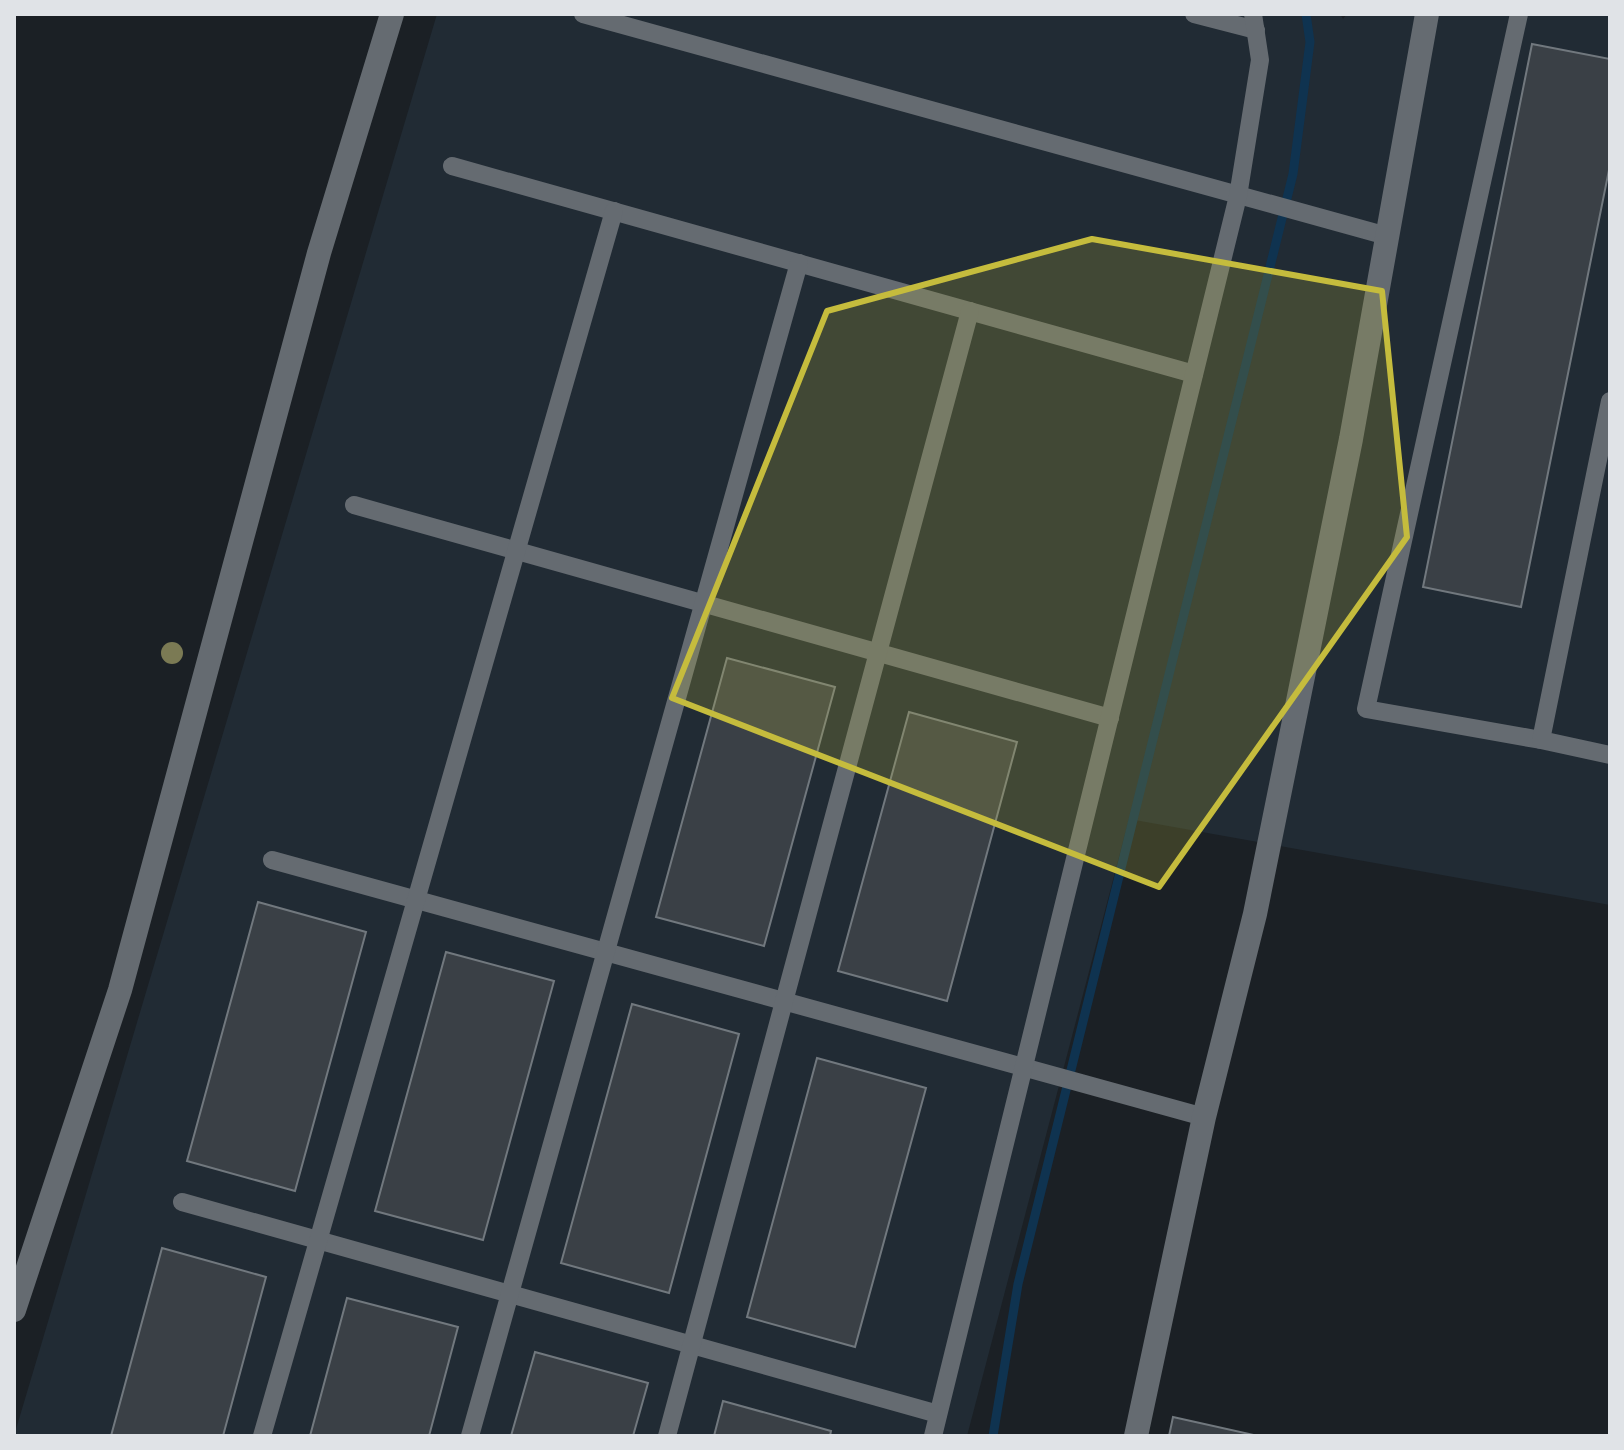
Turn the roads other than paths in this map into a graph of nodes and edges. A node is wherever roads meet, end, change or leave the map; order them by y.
1 (392, 14) edge
2 (583, 14) edge
3 (1194, 14) edge
4 (1427, 14) edge
5 (1519, 14) edge
6 (1254, 22) edge
7 (452, 166) dead end
8 (1238, 196) junction
9 (614, 211) junction
10 (1387, 236) junction
11 (799, 263) junction
12 (970, 311) junction
13 (1194, 374) junction
14 (1610, 401) edge
15 (354, 505) dead end
16 (517, 551) junction
17 (704, 604) junction
18 (878, 653) junction
19 (1110, 718) junction
20 (1541, 740) junction
21 (1610, 755) edge
22 (272, 860) dead end
23 (417, 900) junction
24 (606, 952) junction
25 (785, 1001) junction
26 (1024, 1067) junction
27 (1204, 1117) junction
28 (182, 1202) dead end
29 (318, 1241) junction
30 (510, 1295) junction
31 (14, 1310) edge
32 (692, 1345) junction
33 (938, 1414) junction
34 (262, 1436) edge
35 (470, 1436) edge
36 (667, 1436) edge
37 (933, 1436) edge
38 (1136, 1436) edge

1 - 31 street
2 - 8 lane
3 - 6 lane
4 - 10 street
5 - 20 lane
6 - 8 lane
7 - 9 lane
8 - 10 lane
8 - 13 lane
9 - 11 lane
9 - 16 lane
10 - 27 street
11 - 12 lane
11 - 17 lane
12 - 13 lane
12 - 18 lane
13 - 19 lane
14 - 20 lane
15 - 16 lane
16 - 17 lane
16 - 23 lane
17 - 18 lane
17 - 24 lane
18 - 19 lane
18 - 25 lane
19 - 26 lane
20 - 21 lane
22 - 23 lane
23 - 24 lane
23 - 29 lane
24 - 25 lane
24 - 30 lane
25 - 26 lane
25 - 32 lane
26 - 27 lane
26 - 33 lane
27 - 38 street
28 - 29 lane
29 - 30 lane
29 - 34 lane
30 - 32 lane
30 - 35 lane
32 - 33 lane
32 - 36 lane
33 - 37 lane

